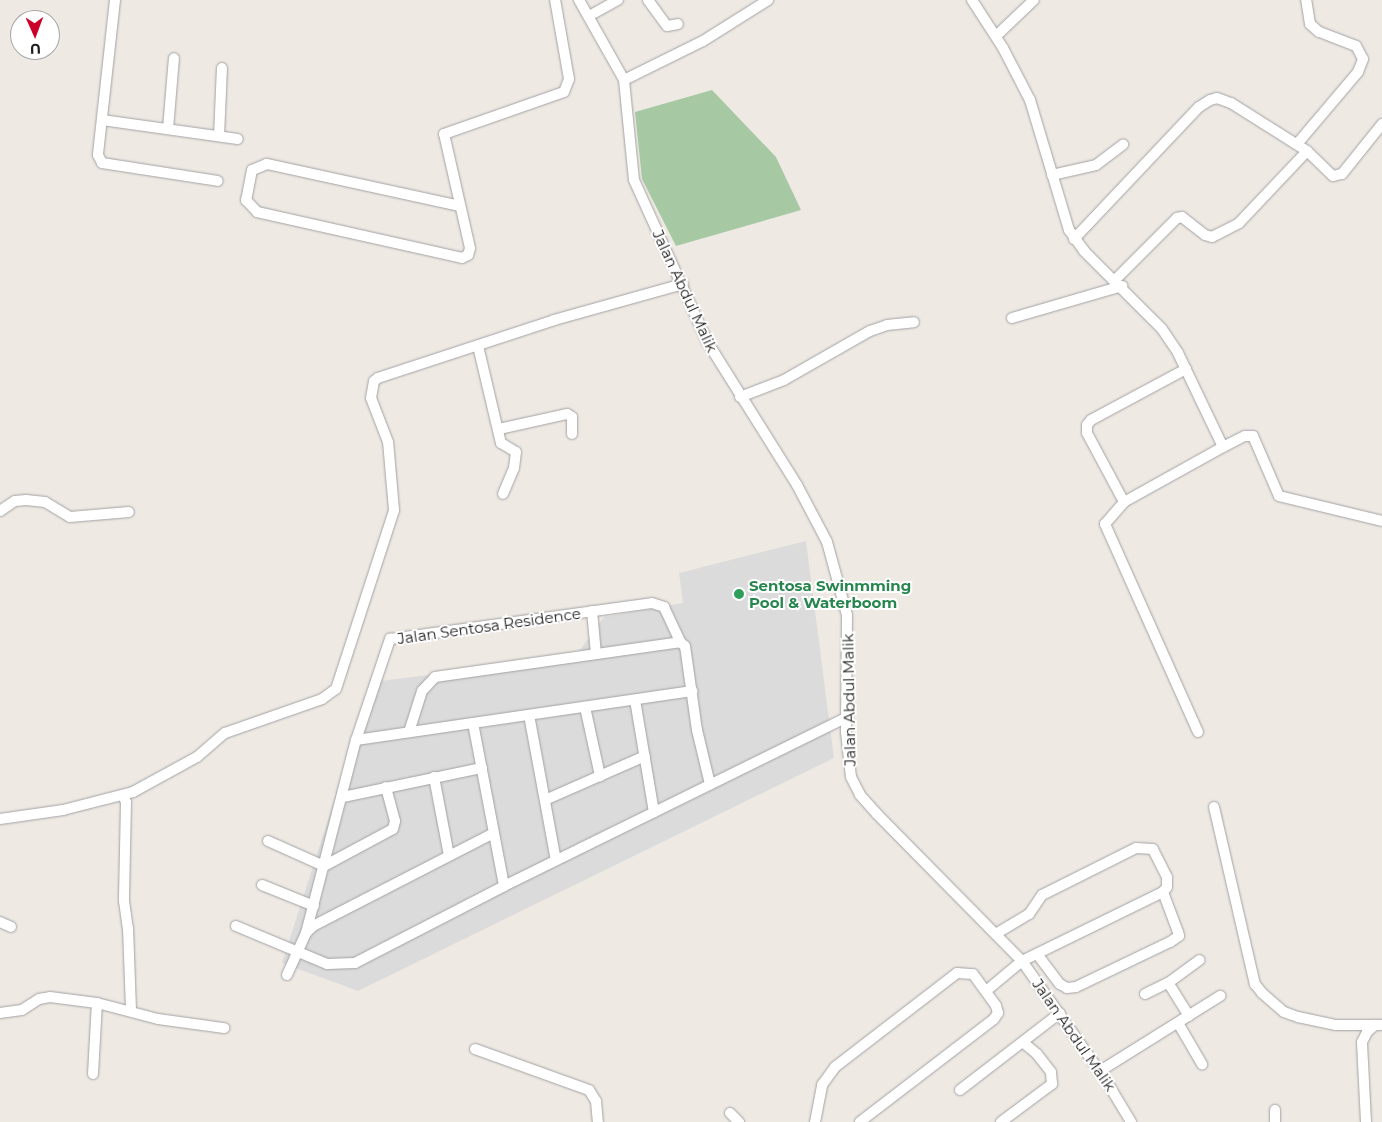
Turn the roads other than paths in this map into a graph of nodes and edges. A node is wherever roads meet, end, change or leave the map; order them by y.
1 (115, 0) edge
2 (555, 0) edge
3 (579, 0) edge
4 (618, 0) edge
5 (648, 0) edge
6 (768, 0) edge
7 (972, 0) edge
8 (1034, 0) edge
9 (1306, 0) edge
10 (589, 16) junction
11 (678, 24) dead end
12 (996, 36) junction
13 (174, 58) dead end
14 (222, 68) dead end
15 (624, 80) junction
16 (102, 120) junction
17 (1382, 124) edge
18 (168, 129) junction
19 (219, 136) junction
20 (238, 139) dead end
21 (1123, 144) dead end
22 (1297, 144) junction
23 (1307, 151) junction
24 (1052, 175) junction
25 (218, 181) dead end
26 (460, 206) junction
27 (1074, 239) junction
28 (1118, 283) junction
29 (683, 284) junction
30 (1012, 318) dead end
31 (914, 322) dead end
32 (478, 346) junction
33 (1186, 369) junction
34 (740, 397) junction
35 (499, 429) junction
36 (572, 434) dead end
37 (1223, 447) junction
38 (503, 494) dead end
39 (1124, 502) junction
40 (0, 511) edge
41 (129, 512) dead end
42 (1382, 521) edge
43 (592, 611) junction
44 (680, 642) junction
45 (596, 654) junction
46 (692, 692) junction
47 (635, 700) junction
48 (585, 707) junction
49 (529, 715) junction
50 (847, 717) junction
51 (473, 723) junction
52 (409, 732) junction
53 (1198, 732) dead end
54 (356, 740) junction
55 (645, 756) junction
56 (482, 768) junction
57 (600, 776) junction
58 (434, 777) junction
59 (710, 784) junction
60 (386, 786) junction
61 (123, 796) junction
62 (343, 797) junction
63 (545, 800) junction
64 (1214, 807) dead end
65 (654, 812) junction
66 (0, 819) edge
67 (494, 833) junction
68 (268, 841) dead end
69 (449, 856) junction
70 (556, 860) junction
71 (324, 866) junction
72 (262, 886) dead end
73 (504, 886) junction
74 (1163, 892) junction
75 (314, 906) junction
76 (0, 922) edge
77 (236, 926) dead end
78 (10, 927) dead end
79 (306, 933) junction
80 (996, 934) junction
81 (298, 951) junction
82 (1037, 954) junction
83 (1200, 960) dead end
84 (1022, 961) junction
85 (287, 975) dead end
86 (1168, 984) junction
87 (986, 991) junction
88 (1145, 994) dead end
89 (1220, 996) dead end
90 (97, 1003) junction
91 (131, 1010) junction
92 (0, 1013) edge
93 (1060, 1013) junction
94 (1190, 1016) junction
95 (1178, 1023) junction
96 (1378, 1025) edge
97 (224, 1028) dead end
98 (1024, 1043) junction
99 (475, 1050) dead end
100 (1202, 1064) dead end
101 (1100, 1071) junction
102 (93, 1074) dead end
103 (960, 1090) dead end
104 (1275, 1110) dead end
105 (730, 1113) dead end
106 (598, 1122) edge
107 (738, 1122) edge
108 (815, 1122) edge
109 (860, 1122) edge
110 (1001, 1122) edge
111 (1131, 1122) edge
112 (1275, 1122) edge
113 (1366, 1122) edge

1 - 16 street
2 - 26 street
3 - 10 street, Jalan Abdul Malik
4 - 10 street
5 - 11 street
6 - 15 street
7 - 12 street
8 - 12 street
9 - 22 street
10 - 15 street, Jalan Abdul Malik
12 - 24 street
13 - 18 street
14 - 19 street
15 - 29 street, Jalan Abdul Malik
16 - 18 street
16 - 25 street
17 - 23 street
18 - 19 street
19 - 20 street
21 - 24 street
22 - 23 street
22 - 27 street
23 - 28 street
24 - 27 street
26 - 26 street
27 - 28 street
28 - 30 street
28 - 33 street
29 - 32 street
29 - 34 street, Jalan Abdul Malik
31 - 34 street
32 - 35 street
32 - 61 street
33 - 37 street
33 - 39 street
34 - 50 street, Jalan Abdul Malik
35 - 36 street
35 - 38 street
37 - 39 street
37 - 42 street
39 - 53 street
40 - 41 street
43 - 44 street, Jalan Sentosa Residence
43 - 45 street
43 - 54 street, Jalan Sentosa Residence
44 - 45 street
44 - 46 street, Jalan Sentosa Residence
45 - 52 street
46 - 47 street
46 - 59 street, Jalan Sentosa Residence
47 - 48 street
47 - 55 street
48 - 49 street
48 - 57 street
49 - 51 street
49 - 63 street
50 - 59 street
50 - 80 street, Jalan Abdul Malik
51 - 52 street
51 - 56 street
52 - 54 street
54 - 62 street, Jalan Sentosa Residence
55 - 57 street
55 - 65 street
56 - 58 street
56 - 67 street
57 - 63 street
58 - 60 street
58 - 69 street
59 - 65 street
60 - 62 street
60 - 71 street
61 - 66 street
61 - 91 street
62 - 71 street, Jalan Sentosa Residence
63 - 70 street
64 - 96 street
65 - 70 street
67 - 69 street
67 - 73 street
68 - 71 street
69 - 79 street
70 - 73 street
71 - 75 street, Jalan Sentosa Residence
72 - 75 street
73 - 81 street
74 - 80 street
74 - 82 street
74 - 82 street
75 - 79 street, Jalan Sentosa Residence
76 - 78 street
77 - 81 street
79 - 81 street, Jalan Sentosa Residence
80 - 84 street, Jalan Abdul Malik
81 - 85 street, Jalan Sentosa Residence
82 - 84 street
83 - 86 street
84 - 87 street
84 - 93 street, Jalan Abdul Malik
86 - 88 street
86 - 94 street
87 - 108 street
87 - 109 street
89 - 94 street
90 - 91 street
90 - 92 street
90 - 102 street
91 - 97 street
93 - 98 street
93 - 101 street, Jalan Abdul Malik
94 - 95 street
95 - 100 street
95 - 101 street
96 - 113 street
98 - 103 street
98 - 110 street
99 - 106 street
101 - 111 street, Jalan Abdul Malik
104 - 112 street
105 - 107 street

